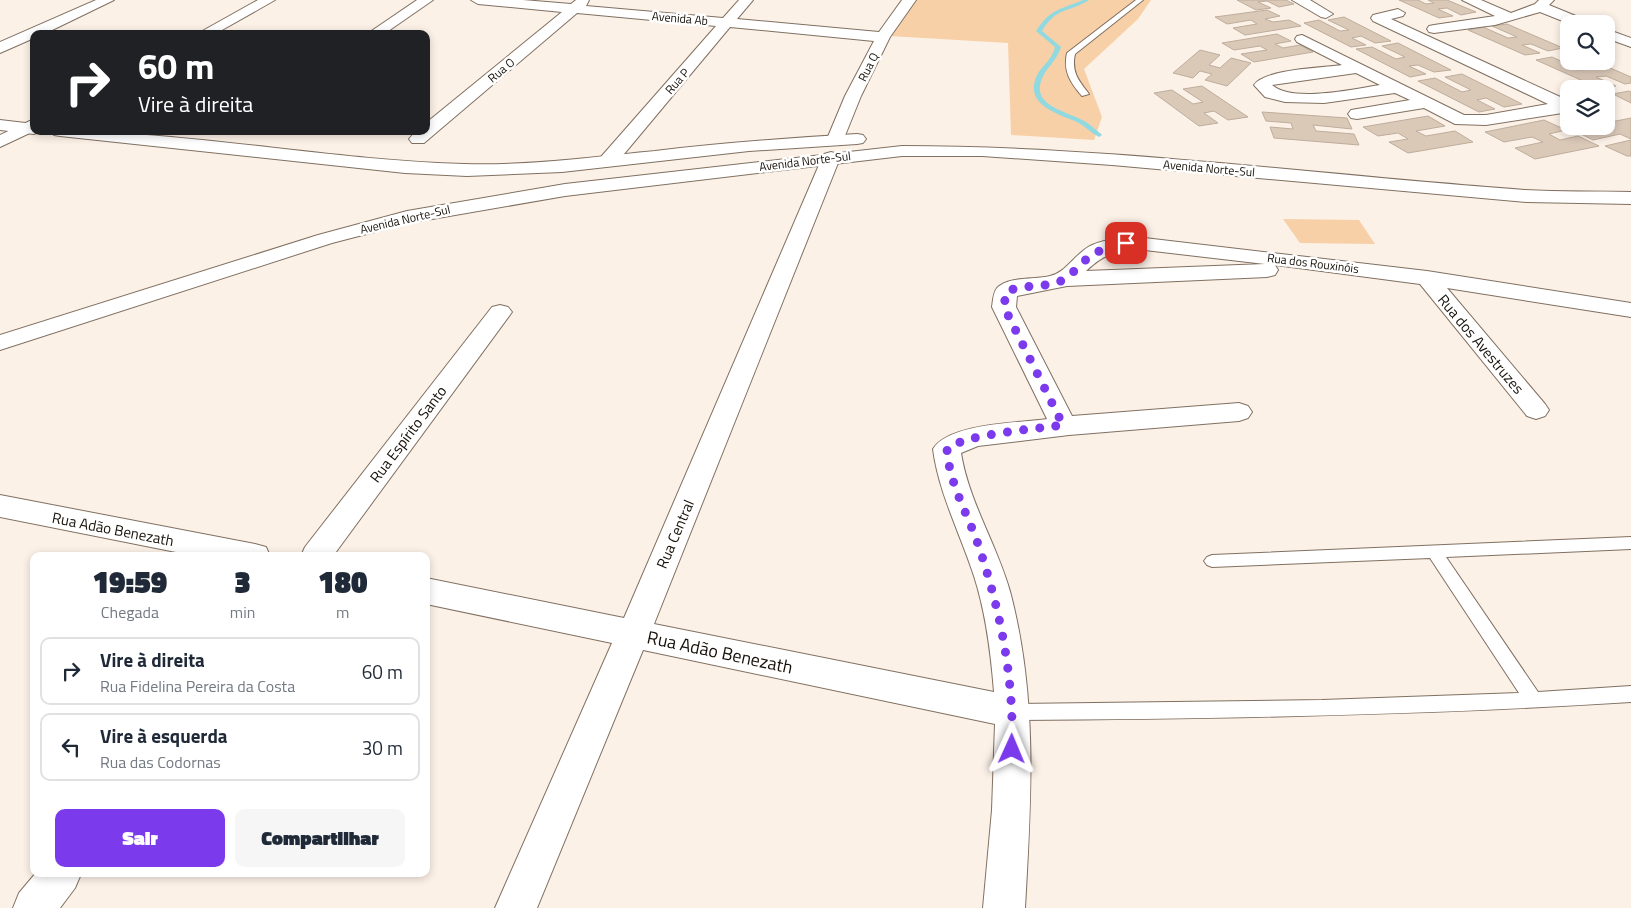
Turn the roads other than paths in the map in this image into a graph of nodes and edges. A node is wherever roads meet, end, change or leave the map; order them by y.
1 (107, 0) edge
2 (268, 0) edge
3 (426, 0) edge
4 (478, 0) edge
5 (746, 0) edge
6 (909, 0) edge
7 (1140, 0) edge
8 (1299, 0) edge
9 (1470, 0) edge
10 (1377, 3) dead end
11 (580, 4) edge
12 (1544, 4) edge
13 (1398, 12) junction
14 (1326, 14) dead end
15 (1565, 15) edge
16 (1510, 17) junction
17 (729, 22) junction
18 (1434, 29) junction
19 (40, 30) edge
20 (212, 30) edge
21 (380, 30) edge
22 (30, 35) edge
23 (883, 37) junction
24 (1615, 37) edge
25 (1302, 39) dead end
26 (1631, 43) edge
27 (0, 48) edge
28 (1496, 57) dead end
29 (1358, 68) junction
30 (1395, 88) junction
31 (1086, 94) dead end
32 (1424, 103) junction
33 (1560, 103) edge
34 (1560, 108) edge
35 (1357, 114) dead end
36 (0, 125) edge
37 (30, 127) edge
38 (30, 127) edge
39 (430, 129) edge
40 (99, 135) edge
41 (423, 135) edge
42 (418, 139) dead end
43 (0, 142) edge
44 (834, 149) junction
45 (607, 162) junction
46 (1631, 182) edge
47 (1631, 198) edge
48 (1344, 267) junction
49 (1427, 278) junction
50 (1064, 279) junction
51 (1631, 310) edge
52 (500, 312) dead end
53 (0, 343) edge
54 (1536, 410) dead end
55 (1239, 412) dead end
56 (1063, 425) junction
57 (4, 512) edge
58 (1631, 543) edge
59 (232, 552) edge
60 (319, 552) edge
61 (1434, 552) junction
62 (1212, 561) dead end
63 (430, 592) edge
64 (634, 634) junction
65 (1631, 694) edge
66 (1534, 701) junction
67 (1013, 712) junction
68 (59, 877) edge
69 (34, 908) edge
70 (516, 908) edge
71 (1004, 908) edge

1 - 19 street
2 - 20 street
3 - 21 street
4 - 11 street, Avenida Ab
5 - 17 street, Rua P
6 - 23 street, Rua Q
7 - 31 lane
8 - 14 street
9 - 16 street
10 - 13 street
11 - 17 street, Avenida Ab
11 - 39 street, Rua O
12 - 15 street
12 - 16 street
13 - 18 street
13 - 33 street
16 - 18 street
17 - 23 street, Avenida Ab
17 - 45 street, Rua P
18 - 28 street
22 - 27 street
23 - 44 street, Rua Q
24 - 26 street
25 - 29 street
29 - 30 street
29 - 30 street
30 - 32 street
32 - 34 street
32 - 35 street
36 - 37 street
38 - 43 street
40 - 45 street, Avenida Norte-Sul
41 - 42 street, Rua O
44 - 45 street, Avenida Norte-Sul
44 - 46 street, Avenida Norte-Sul
44 - 47 street, Avenida Norte-Sul
44 - 53 street, Avenida Norte-Sul
44 - 64 street, Rua Central
48 - 49 street, Rua dos Rouxinóis
48 - 50 street
48 - 50 street, Rua dos Rouxinóis
49 - 51 street, Rua dos Rouxinóis
49 - 54 street, Rua dos Avestruzes
50 - 56 street, Rua dos Rouxinóis
52 - 60 street, Rua Espírito Santo
55 - 56 street
56 - 67 street
57 - 59 street, Rua Adão Benezath
58 - 61 lane
61 - 62 lane
61 - 66 lane
63 - 64 street, Rua Adão Benezath
64 - 67 street, Rua Adão Benezath
64 - 70 street, Rua Central
65 - 66 lane
66 - 67 lane
67 - 71 street
68 - 69 street

